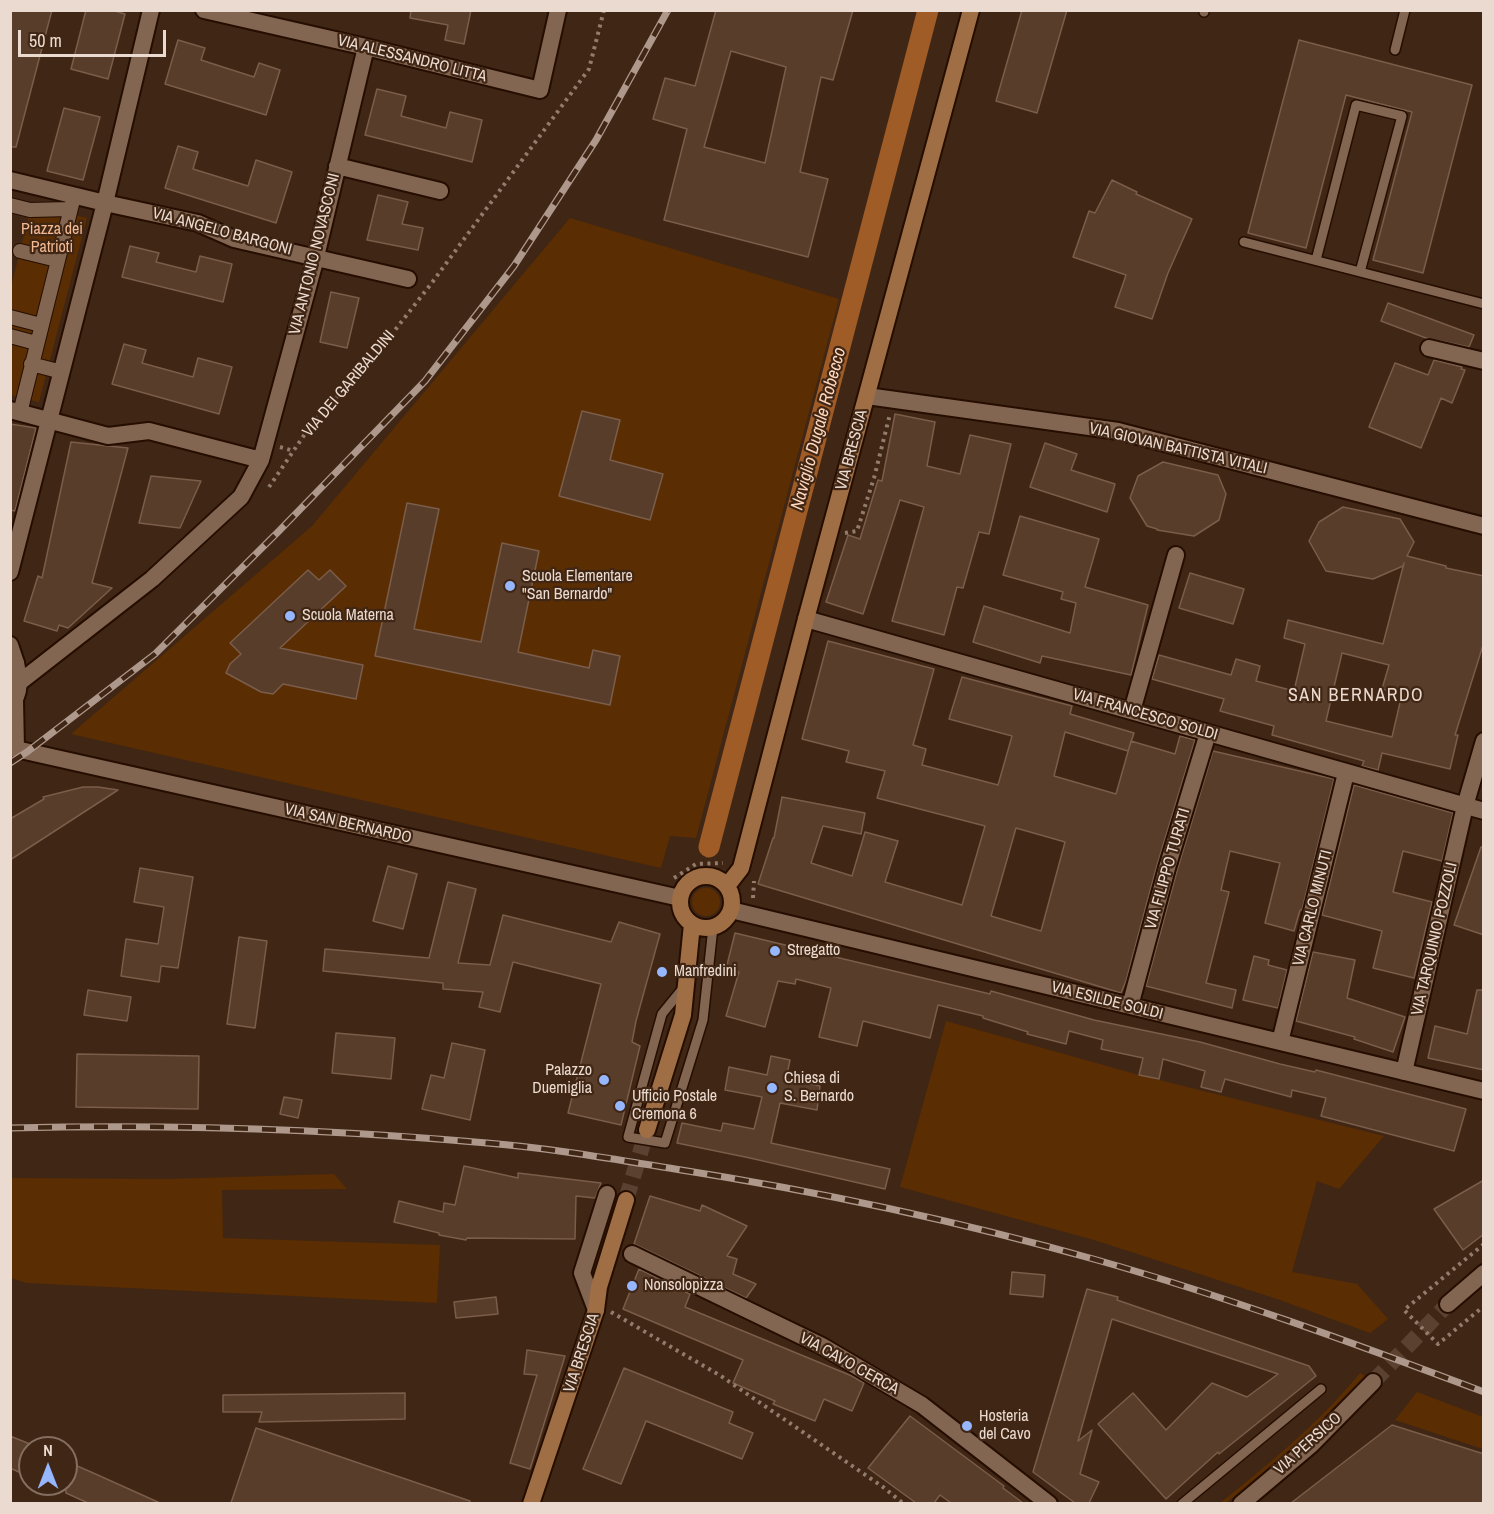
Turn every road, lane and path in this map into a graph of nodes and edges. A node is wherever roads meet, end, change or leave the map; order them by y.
1 (151, 10) edge
2 (204, 10) edge
3 (558, 10) edge
4 (604, 10) edge
5 (971, 10) edge
6 (1405, 10) edge
7 (366, 47) junction
8 (1395, 50) dead end
9 (337, 166) junction
10 (10, 180) edge
11 (440, 191) dead end
12 (72, 202) junction
13 (105, 203) junction
14 (10, 205) edge
15 (1244, 242) dead end
16 (20, 251) dead end
17 (315, 257) junction
18 (57, 260) junction
19 (1316, 260) junction
20 (1360, 272) junction
21 (408, 279) dead end
22 (1484, 304) edge
23 (10, 317) edge
24 (41, 325) junction
25 (10, 336) edge
26 (36, 343) junction
27 (1429, 348) dead end
28 (1484, 362) edge
29 (31, 364) junction
30 (62, 372) junction
31 (10, 386) edge
32 (24, 390) junction
33 (867, 396) junction
34 (15, 412) edge
35 (50, 421) junction
36 (261, 460) junction
37 (268, 488) dead end
38 (1484, 526) edge
39 (1176, 555) dead end
40 (10, 572) edge
41 (806, 619) junction
42 (10, 645) edge
43 (13, 661) edge
44 (20, 682) junction
45 (13, 703) edge
46 (1132, 711) junction
47 (1208, 733) junction
48 (1484, 741) edge
49 (13, 748) edge
50 (1346, 773) junction
51 (1465, 806) junction
52 (1484, 811) edge
53 (727, 886) junction
54 (680, 898) junction
55 (731, 910) junction
56 (692, 924) junction
57 (713, 927) junction
58 (685, 985) junction
59 (1130, 1006) junction
60 (1280, 1042) junction
61 (1404, 1072) junction
62 (1484, 1091) edge
63 (647, 1130) tunnel mouth
64 (607, 1194) tunnel mouth
65 (627, 1200) tunnel mouth
66 (632, 1254) dead end
67 (1484, 1273) edge
68 (1448, 1304) tunnel mouth
69 (597, 1310) junction
70 (1373, 1382) tunnel mouth
71 (1321, 1389) dead end
72 (531, 1503) edge
73 (904, 1503) edge
74 (1049, 1503) edge
75 (1182, 1503) edge
76 (1241, 1503) edge

1 - 13 street
2 - 7 street, VIA ALESSANDRO LITTA
3 - 7 street, VIA ALESSANDRO LITTA
4 - 37 path, VIA DEI GARIBALDINI
5 - 33 main road, VIA BRESCIA
6 - 8 lane
7 - 9 street, VIA ANTONIO NOVASCONI
9 - 11 street
9 - 17 street, VIA ANTONIO NOVASCONI
10 - 12 street
12 - 13 street
12 - 14 street
12 - 18 street
13 - 17 street, VIA ANGELO BARGONI
13 - 30 street
15 - 19 lane
16 - 18 street
17 - 21 street, VIA ANGELO BARGONI
17 - 36 street, VIA ANTONIO NOVASCONI
18 - 24 street
19 - 20 lane
19 - 20 lane
20 - 22 lane
23 - 24 street
24 - 26 street
25 - 26 street
26 - 29 street
27 - 28 street
29 - 30 street
29 - 32 street
30 - 35 street
31 - 32 street
32 - 34 street
33 - 38 street, VIA GIOVAN BATTISTA VITALI
33 - 41 main road, VIA BRESCIA
34 - 35 street
35 - 36 street
35 - 40 street
36 - 44 street
39 - 46 street
41 - 46 street, VIA FRANCESCO SOLDI
41 - 53 main road, VIA BRESCIA
42 - 43 street
43 - 44 street
44 - 45 street, VIA SAN BERNARDO
45 - 49 street, VIA SAN BERNARDO
46 - 47 street, VIA FRANCESCO SOLDI
47 - 50 street, VIA FRANCESCO SOLDI
47 - 59 street, VIA FILIPPO TURATI
48 - 51 street, VIA TARQUINIO POZZOLI
49 - 54 street, VIA SAN BERNARDO
50 - 51 street, VIA FRANCESCO SOLDI
50 - 60 street, VIA CARLO MINUTI
51 - 52 street, VIA FRANCESCO SOLDI
51 - 61 street, VIA TARQUINIO POZZOLI
53 - 54 main road
53 - 55 main road
54 - 56 main road
55 - 57 main road
55 - 59 street, VIA ESILDE SOLDI
56 - 57 main road
56 - 58 main road
57 - 58 lane
58 - 63 main road
59 - 60 street, VIA ESILDE SOLDI
60 - 61 street, VIA ESILDE SOLDI
61 - 62 street, VIA ESILDE SOLDI
64 - 69 street
65 - 69 main road, VIA BRESCIA
66 - 74 street, VIA CAVO CERCA
67 - 68 street
69 - 72 main road, VIA BRESCIA
69 - 73 path
70 - 76 street, VIA PERSICO
71 - 75 lane, VIA PERSICO

